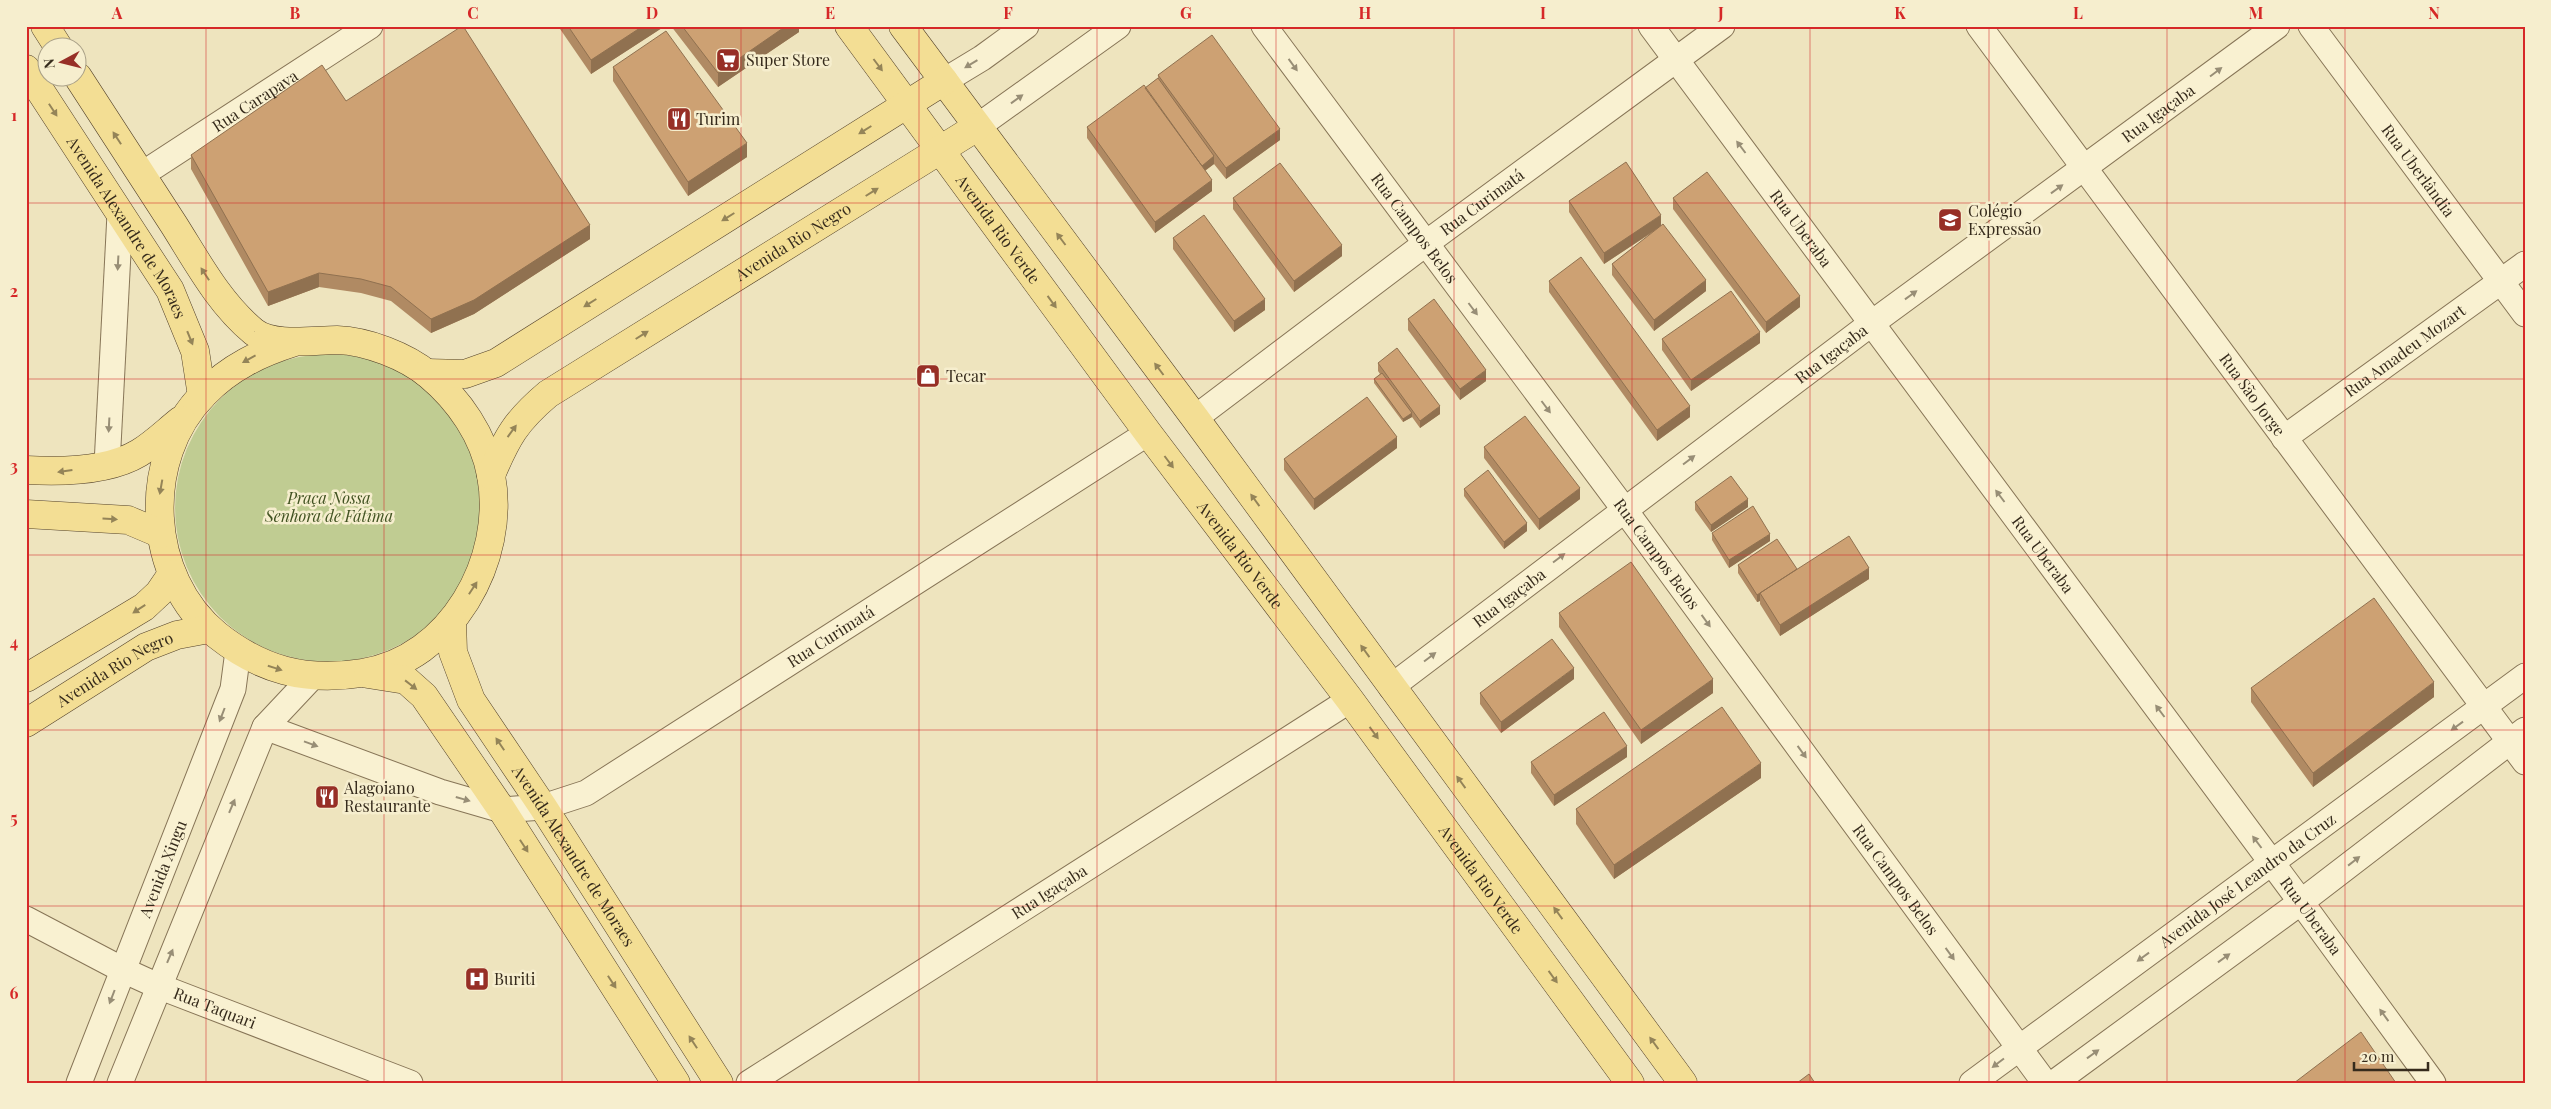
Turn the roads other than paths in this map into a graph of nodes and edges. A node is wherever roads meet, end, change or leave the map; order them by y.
1 (45, 26) edge
2 (370, 26) edge
3 (849, 26) edge
4 (903, 26) edge
5 (1026, 26) edge
6 (1118, 26) edge
7 (1264, 26) edge
8 (1651, 26) edge
9 (1722, 26) edge
10 (1979, 26) edge
11 (2277, 26) edge
12 (2311, 26) edge
13 (53, 38) edge
14 (1676, 60) junction
15 (26, 69) edge
16 (944, 80) junction
17 (85, 88) edge
18 (906, 104) junction
19 (977, 127) junction
20 (941, 150) junction
21 (2085, 169) junction
22 (142, 175) junction
23 (120, 214) junction
24 (1425, 244) junction
25 (2525, 264) edge
26 (2500, 281) junction
27 (2525, 314) edge
28 (1872, 323) junction
29 (295, 342) junction
30 (427, 373) junction
31 (194, 406) junction
32 (1195, 418) junction
33 (1148, 433) junction
34 (2284, 438) junction
35 (107, 465) junction
36 (26, 470) edge
37 (491, 475) junction
38 (1624, 509) junction
39 (26, 514) edge
40 (161, 534) junction
41 (172, 574) junction
42 (452, 621) junction
43 (209, 628) junction
44 (238, 651) junction
45 (364, 673) junction
46 (2525, 676) edge
47 (312, 677) junction
48 (26, 678) edge
49 (1392, 686) junction
50 (1350, 700) junction
51 (2483, 707) junction
52 (26, 723) edge
53 (265, 728) junction
54 (2517, 736) edge
55 (2525, 762) edge
56 (543, 808) junction
57 (502, 810) junction
58 (2272, 862) junction
59 (2302, 902) junction
60 (26, 918) edge
61 (123, 970) junction
62 (158, 986) junction
63 (2019, 1047) junction
64 (79, 1083) edge
65 (120, 1083) edge
66 (410, 1083) edge
67 (676, 1083) edge
68 (719, 1083) edge
69 (749, 1083) edge
70 (1630, 1083) edge
71 (1683, 1083) edge
72 (1972, 1083) edge
73 (2045, 1083) edge
74 (2054, 1083) edge
75 (2433, 1083) edge

1 - 13 main road
2 - 22 street, Rua Carapava
3 -> 18 main road, Avenida Rio Verde
4 - 16 main road
5 -> 16 street
19 -> 6 street, Avenida Rio Negro
7 -> 24 street, Rua Campos Belos
8 - 14 street, Rua Uberaba
9 - 14 street, Rua Curimatá
10 - 21 street, Rua São Jorge
21 -> 11 street, Rua Igaçaba
12 - 26 street, Rua Uberlândia
14 - 24 street, Rua Curimatá
28 -> 14 street, Rua Uberaba
15 -> 23 main road, Avenida Alexandre de Moraes
16 - 18 main road
16 - 19 main road
22 -> 17 main road
18 - 20 main road, Avenida Rio Verde
18 -> 30 main road
19 - 20 main road, Avenida Rio Negro
32 -> 19 main road
20 -> 33 main road, Avenida Rio Verde
37 -> 20 main road, Avenida Rio Negro
28 -> 21 street, Rua Igaçaba
21 - 34 street, Rua São Jorge
29 -> 22 main road
23 -> 31 main road, Avenida Alexandre de Moraes
23 -> 35 street
24 - 32 street, Rua Curimatá
24 -> 38 street, Rua Campos Belos
25 - 26 street, Rua Amadeu Mozart
26 - 27 street, Rua Uberlândia
26 - 34 street, Rua Amadeu Mozart
38 -> 28 street, Rua Igaçaba
58 -> 28 street, Rua Uberaba
29 - 30 main road
29 -> 31 main road
30 - 37 main road
31 - 35 main road
31 -> 40 main road
49 -> 32 main road
33 -> 50 main road, Avenida Rio Verde
33 - 56 street, Rua Curimatá
34 - 51 street, Rua São Jorge
35 -> 36 main road
42 -> 37 main road
49 -> 38 street, Rua Igaçaba
38 -> 63 street, Rua Campos Belos
39 -> 40 main road
40 - 41 main road
41 - 43 main road
41 -> 48 main road
42 - 45 main road
56 -> 42 main road, Avenida Alexandre de Moraes
43 - 44 main road
43 - 52 main road, Avenida Rio Negro
44 -> 47 main road
44 -> 61 street, Avenida Xingu
45 - 47 main road
45 -> 57 main road
46 - 51 street, Avenida José Leandro da Cruz
47 - 53 street
71 -> 49 main road
50 - 69 street, Rua Igaçaba
50 -> 70 main road, Avenida Rio Verde
51 - 54 street, Rua São Jorge
51 -> 58 street, Avenida José Leandro da Cruz
53 -> 57 street
62 -> 53 street
54 - 55 street, Rua São Jorge
59 -> 54 street
56 - 57 street, Rua Curimatá
68 -> 56 main road, Avenida Alexandre de Moraes
57 -> 67 main road
58 - 59 street, Rua Uberaba
58 -> 63 street, Avenida José Leandro da Cruz
74 -> 59 street
75 -> 59 street, Rua Uberaba
60 - 61 street, Rua Taquari
61 - 62 street, Rua Taquari
61 -> 64 street, Avenida Xingu
62 - 65 street
62 - 66 street, Rua Taquari
63 -> 72 street, Avenida José Leandro da Cruz
63 - 73 street, Rua Campos Belos

